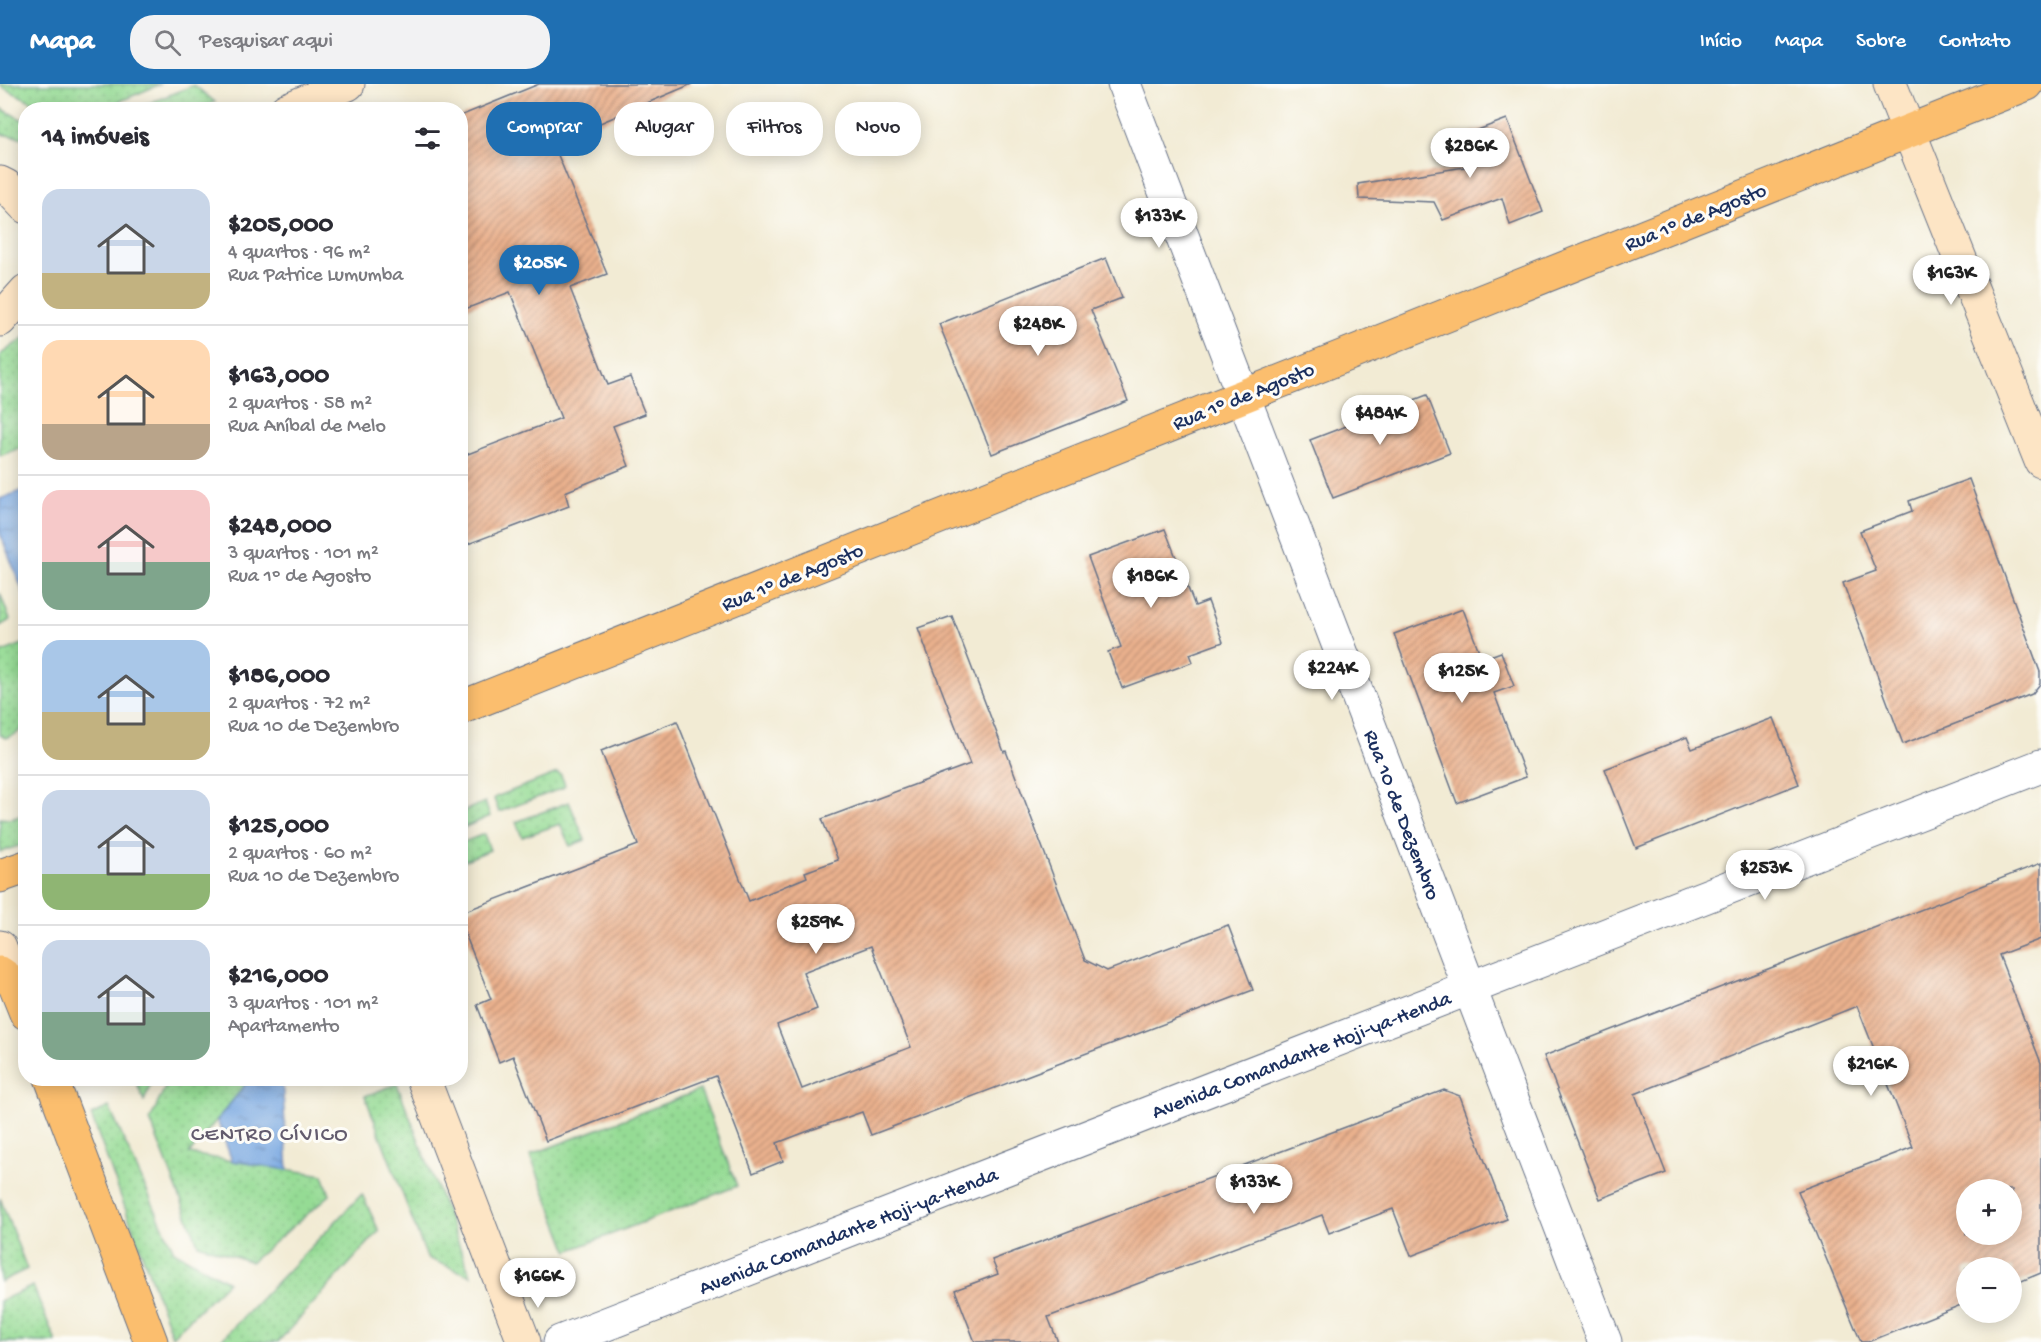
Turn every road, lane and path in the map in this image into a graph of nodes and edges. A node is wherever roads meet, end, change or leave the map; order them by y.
1 (348, 84) edge
2 (1124, 84) edge
3 (1890, 84) edge
4 (2027, 84) edge
5 (305, 102) edge
6 (1909, 131) junction
7 (0, 177) edge
8 (18, 180) edge
9 (0, 183) edge
10 (18, 199) edge
11 (18, 300) edge
12 (0, 320) edge
13 (1243, 396) junction
14 (2041, 461) edge
15 (468, 705) edge
16 (2041, 766) edge
17 (18, 870) edge
18 (0, 876) edge
19 (0, 947) edge
20 (7, 978) edge
21 (1470, 989) junction
22 (18, 998) edge
23 (54, 1086) edge
24 (426, 1086) edge
25 (151, 1342) edge
26 (524, 1342) edge
27 (560, 1342) edge
28 (1605, 1342) edge

1 - 5 street
2 - 13 street, Rua 10 de Dezembro
3 - 6 street
4 - 6 main road, Rua 1º de Agosto
6 - 13 main road, Rua 1º de Agosto
6 - 14 street
7 - 8 street
9 - 10 street
11 - 12 street
13 - 15 main road, Rua 1º de Agosto
13 - 21 street, Rua 10 de Dezembro
16 - 21 street, Avenida Comandante Hoji-ya-Henda
17 - 18 main road
19 - 20 street
20 - 22 main road
21 - 27 street, Avenida Comandante Hoji-ya-Henda
21 - 28 street, Rua 10 de Dezembro
23 - 25 main road
24 - 26 street

